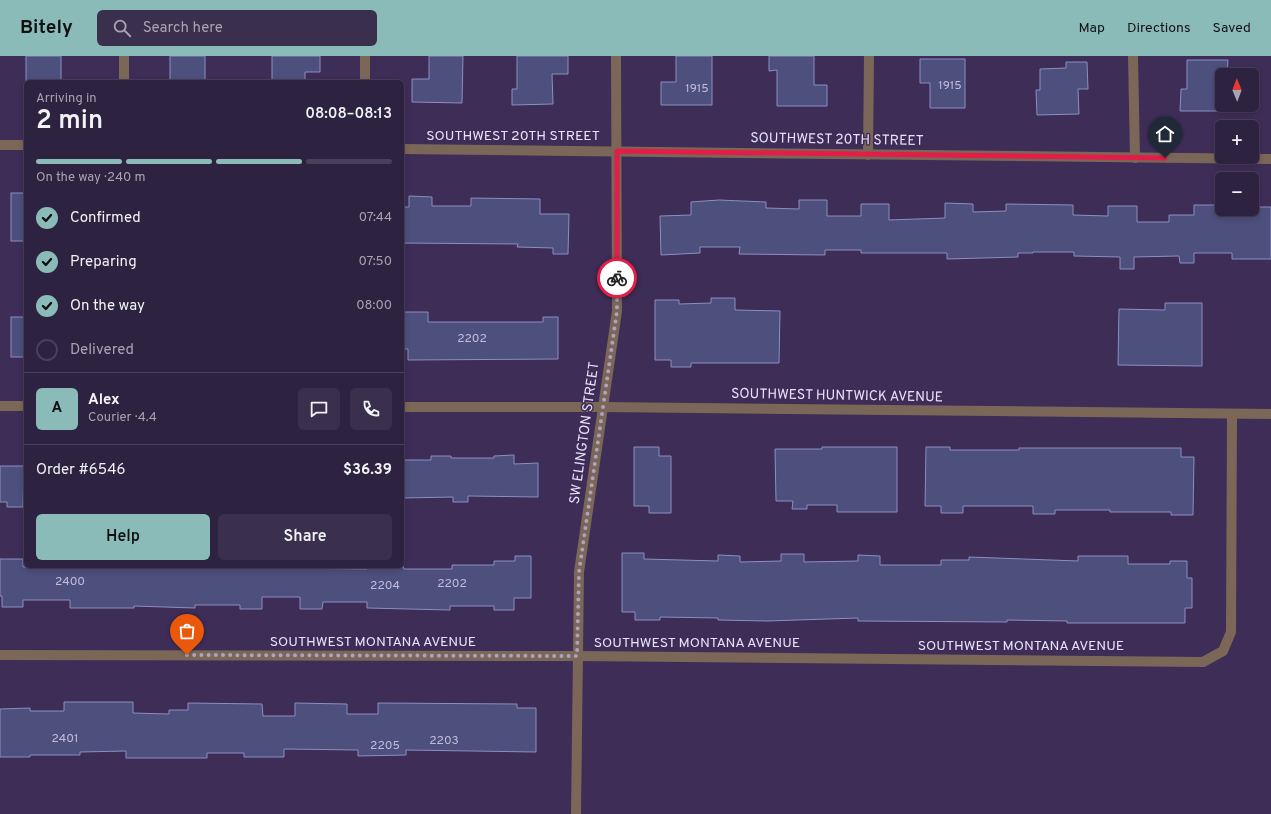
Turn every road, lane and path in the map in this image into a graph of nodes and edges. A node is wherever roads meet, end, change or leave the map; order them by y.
1 (124, 56) edge
2 (365, 56) edge
3 (616, 56) edge
4 (869, 56) edge
5 (1133, 56) edge
6 (124, 80) edge
7 (365, 80) edge
8 (0, 145) edge
9 (24, 145) edge
10 (404, 149) edge
11 (617, 151) junction
12 (868, 155) junction
13 (1135, 158) junction
14 (1271, 159) edge
15 (0, 406) edge
16 (24, 406) edge
17 (404, 407) edge
18 (603, 407) junction
19 (1232, 414) junction
20 (1271, 414) edge
21 (0, 655) edge
22 (577, 656) junction
23 (576, 814) edge

1 - 6 street
2 - 7 street
3 - 11 street, SW ELINGTON STREET
4 - 12 street
5 - 13 street
8 - 9 street
10 - 11 street, SOUTHWEST 20TH STREET
11 - 12 street, SOUTHWEST 20TH STREET
11 - 18 street, SW ELINGTON STREET
12 - 13 street, SOUTHWEST 20TH STREET
13 - 14 street, SOUTHWEST 20TH STREET
15 - 16 street
17 - 18 street, SOUTHWEST HUNTWICK AVENUE
18 - 19 street, SOUTHWEST HUNTWICK AVENUE
18 - 22 street, SW ELINGTON STREET
19 - 20 street, SOUTHWEST HUNTWICK AVENUE
19 - 22 street, SOUTHWEST MONTANA AVENUE
21 - 22 street, SOUTHWEST MONTANA AVENUE
22 - 23 street, SW ELINGTON STREET

